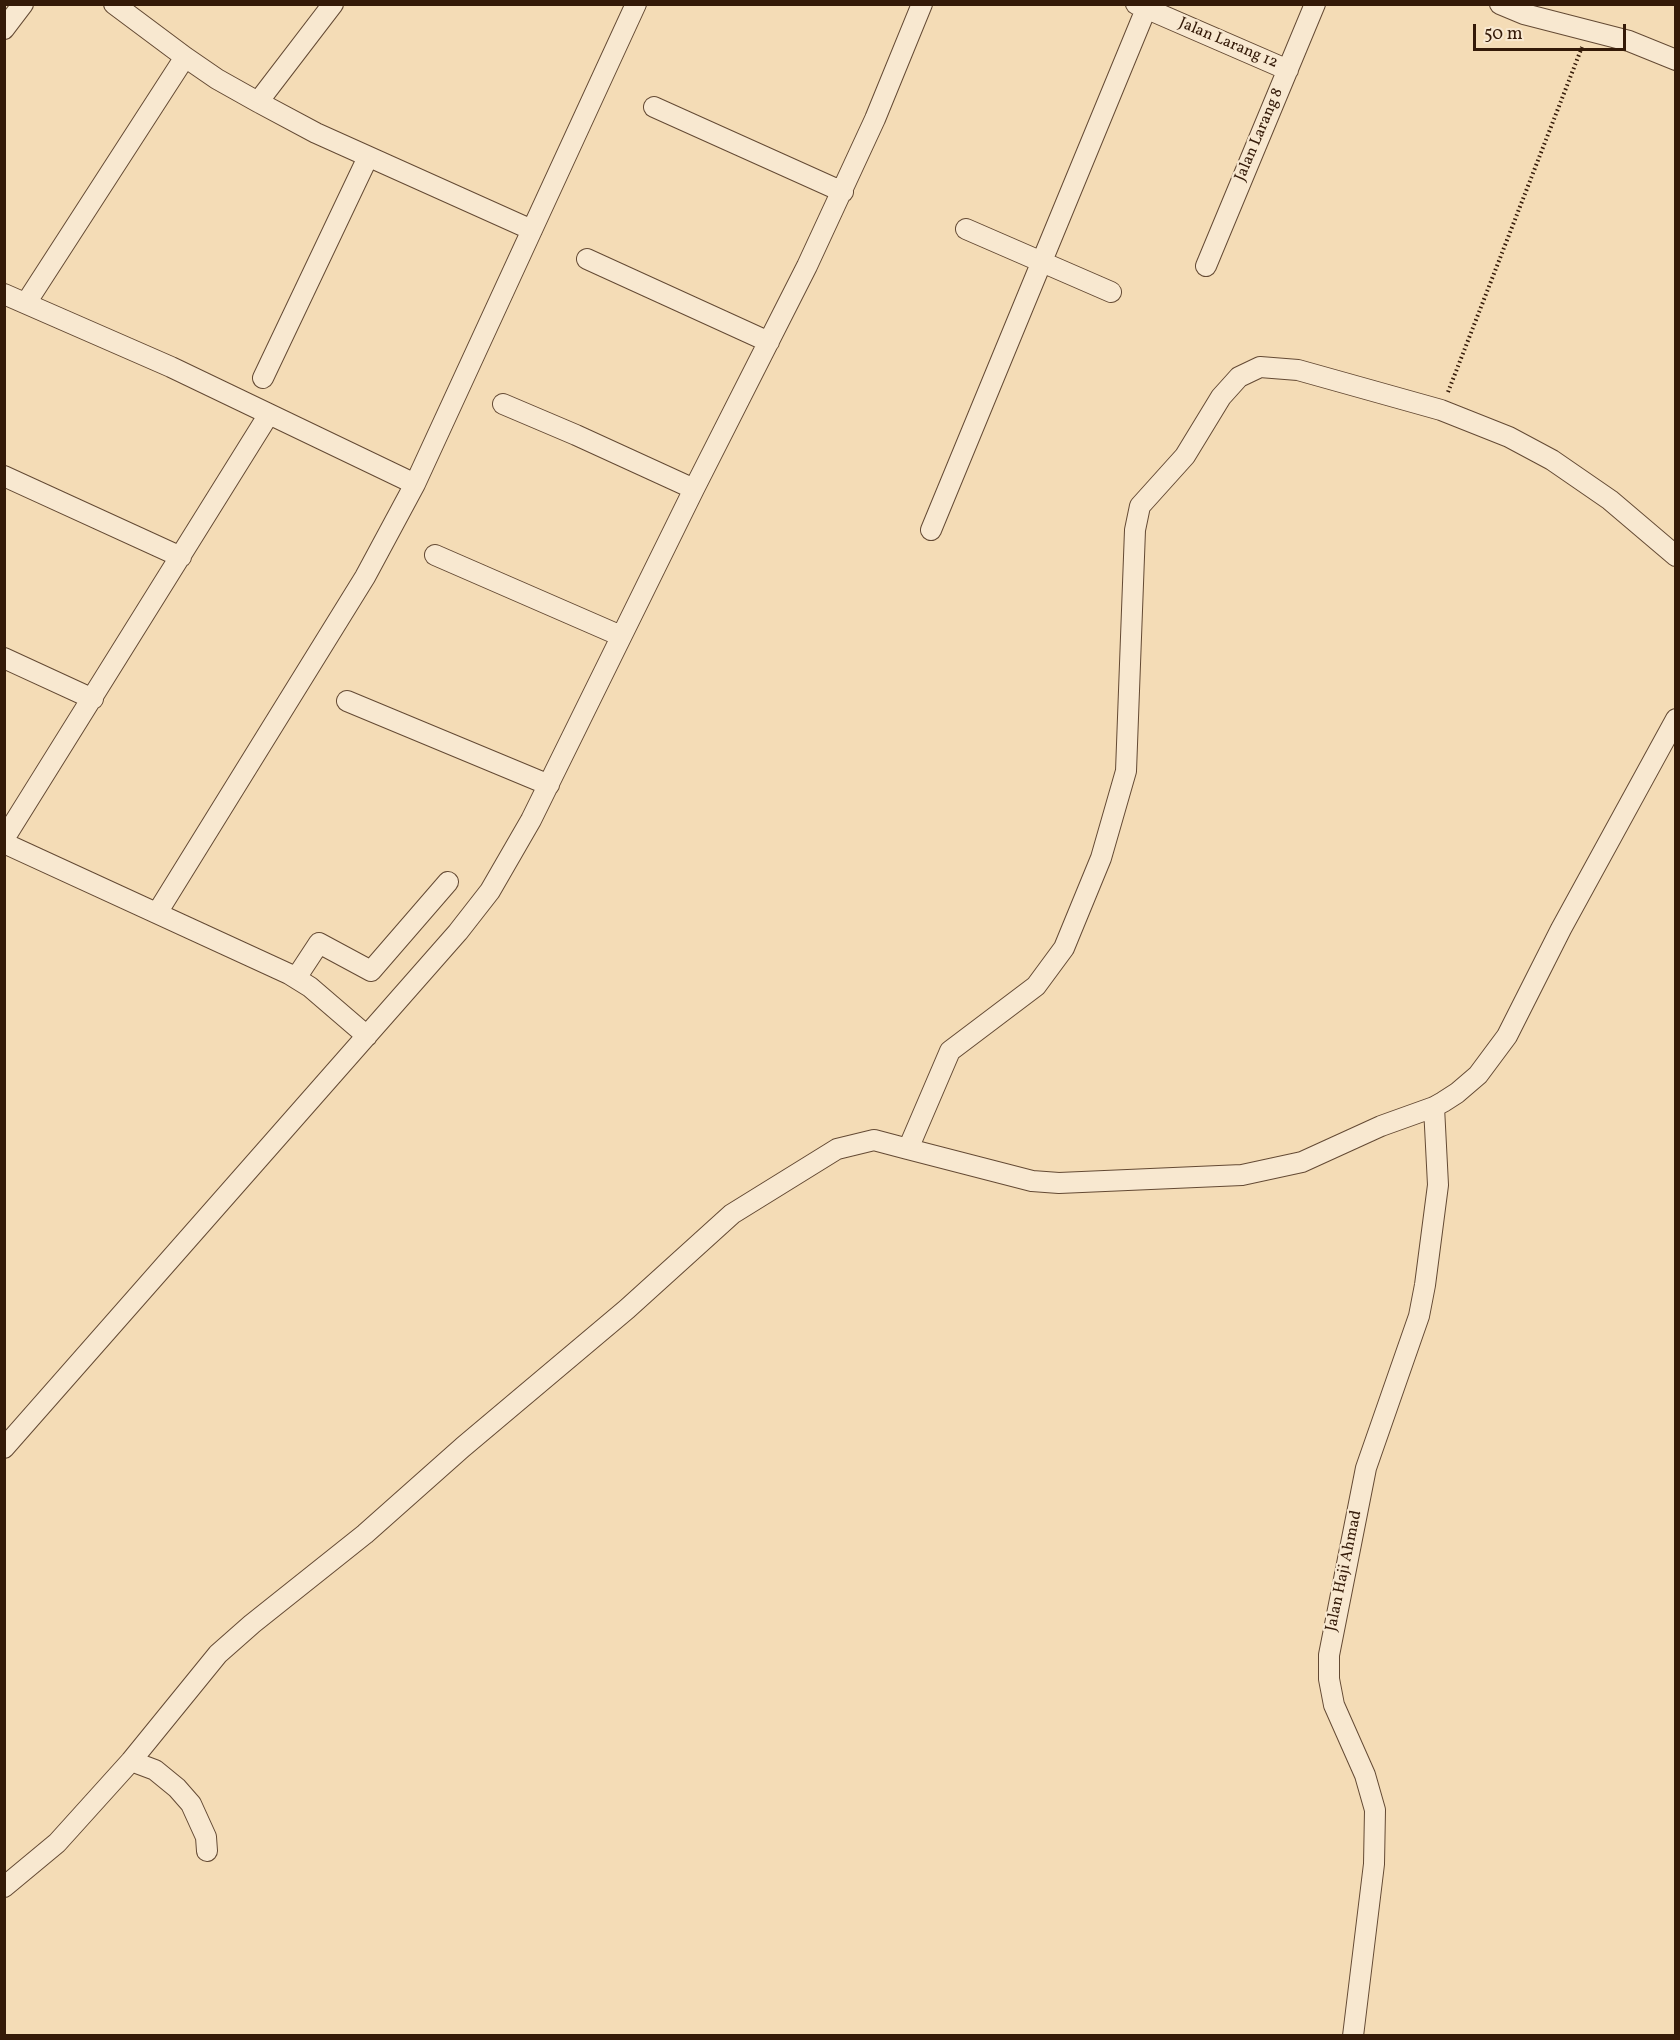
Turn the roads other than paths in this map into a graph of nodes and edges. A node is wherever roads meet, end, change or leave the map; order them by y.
1 (23, 4) edge
2 (114, 4) edge
3 (333, 4) edge
4 (636, 4) edge
5 (921, 4) edge
6 (1316, 4) edge
7 (1500, 4) edge
8 (1141, 7) edge
9 (4, 29) edge
10 (185, 57) junction
11 (1676, 60) edge
12 (1288, 70) junction
13 (258, 102) junction
14 (654, 107) dead end
15 (368, 157) junction
16 (843, 192) junction
17 (966, 229) dead end
18 (532, 230) junction
19 (587, 259) dead end
20 (1042, 261) junction
21 (1206, 266) dead end
22 (1111, 292) dead end
23 (4, 294) edge
24 (26, 303) junction
25 (769, 342) junction
26 (263, 378) dead end
27 (502, 404) dead end
28 (269, 414) junction
29 (4, 476) edge
30 (415, 484) junction
31 (694, 489) junction
32 (932, 530) dead end
33 (435, 555) dead end
34 (1676, 556) edge
35 (181, 557) junction
36 (621, 636) junction
37 (4, 658) edge
38 (93, 699) junction
39 (347, 701) dead end
40 (1676, 719) edge
41 (549, 785) junction
42 (4, 841) edge
43 (448, 882) dead end
44 (157, 913) junction
45 (296, 978) junction
46 (367, 1036) junction
47 (1434, 1107) junction
48 (908, 1149) junction
49 (4, 1448) edge
50 (131, 1761) junction
51 (207, 1851) dead end
52 (4, 1887) edge
53 (1353, 2036) edge

1 - 9 street
2 - 10 street
3 - 13 street
4 - 18 street
5 - 16 street
6 - 12 street, Jalan Larang 8
7 - 11 street
8 - 12 street, Jalan Larang 12
8 - 20 street
10 - 13 street
10 - 24 street
12 - 21 street, Jalan Larang 8
13 - 15 street
14 - 16 street
15 - 18 street
15 - 26 street
16 - 25 street
17 - 20 street
18 - 30 street
19 - 25 street
20 - 22 street
20 - 32 street
23 - 24 street
24 - 28 street
25 - 31 street
27 - 31 street
28 - 30 street
28 - 35 street
29 - 35 street
30 - 44 street
31 - 36 street
33 - 36 street
34 - 48 street
35 - 38 street
36 - 41 street
37 - 38 street
38 - 42 street
39 - 41 street
40 - 47 street
41 - 46 street
42 - 44 street
43 - 45 street
44 - 45 street
45 - 46 street
46 - 49 street
47 - 48 street
47 - 53 street, Jalan Haji Ahmad
48 - 50 street
50 - 51 street
50 - 52 street

